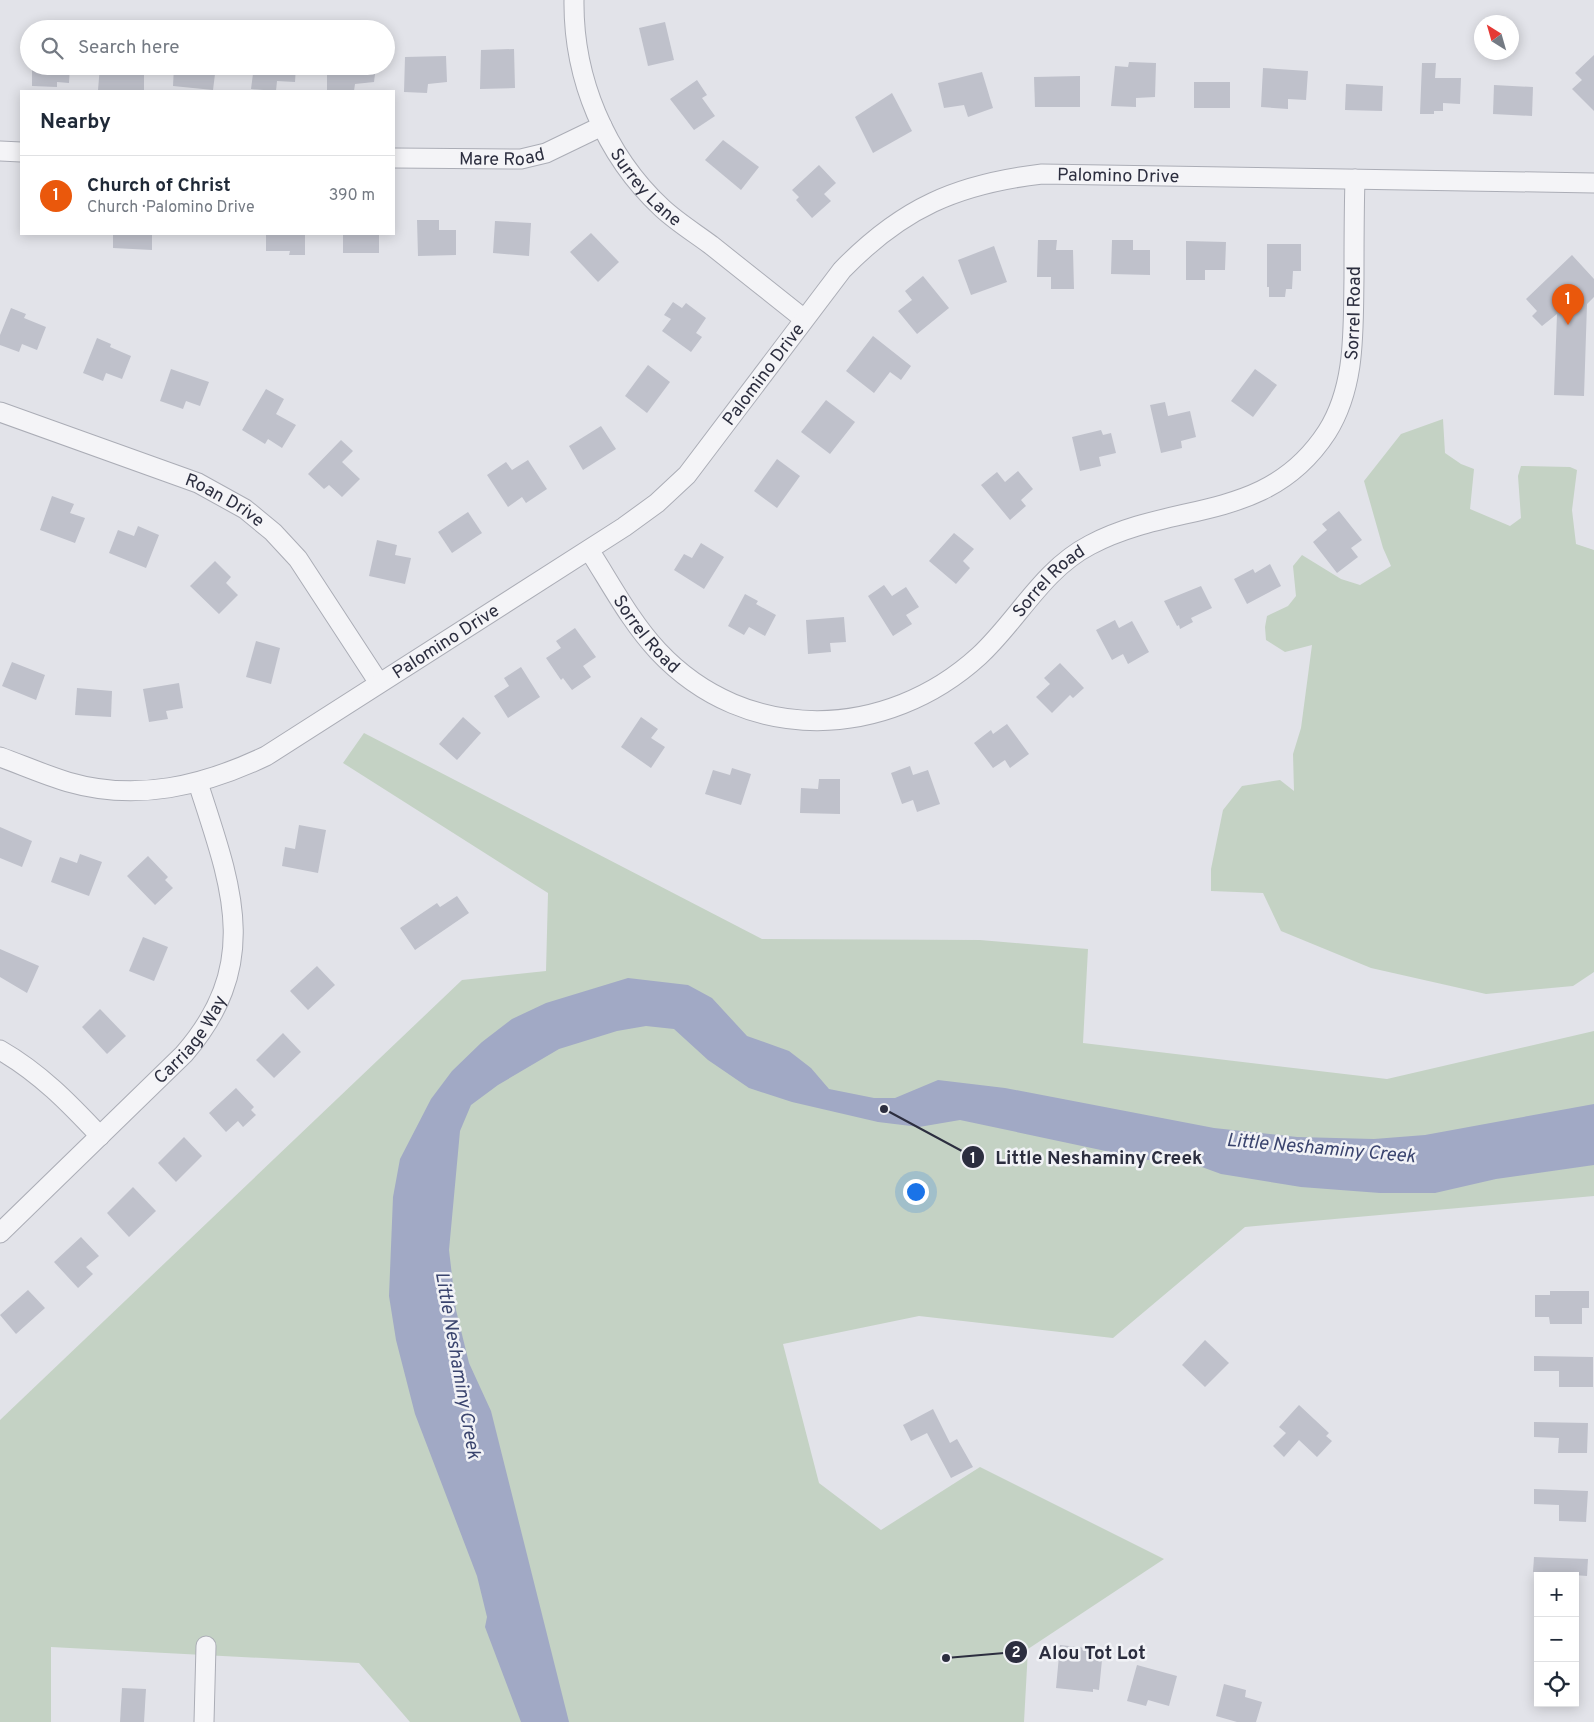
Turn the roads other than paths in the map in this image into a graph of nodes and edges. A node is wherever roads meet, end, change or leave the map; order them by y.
1 (574, 0) edge
2 (602, 126) junction
3 (0, 151) edge
4 (20, 152) edge
5 (395, 158) edge
6 (1355, 179) junction
7 (1594, 183) edge
8 (804, 319) junction
9 (0, 412) edge
10 (589, 550) junction
11 (379, 683) junction
12 (0, 757) edge
13 (198, 783) junction
14 (0, 1050) edge
15 (100, 1136) junction
16 (0, 1233) edge
17 (206, 1646) dead end
18 (204, 1722) edge

1 - 2 street, Surrey Lane
2 - 5 street, Mare Road
2 - 8 street, Surrey Lane
3 - 4 street
6 - 7 street, Palomino Drive
6 - 8 street, Palomino Drive
6 - 10 street, Sorrel Road
8 - 10 street, Palomino Drive
9 - 11 street, Roan Drive
10 - 11 street, Palomino Drive
11 - 13 street, Palomino Drive
12 - 13 street, Palomino Drive
13 - 15 street, Carriage Way
14 - 15 street
15 - 16 street, Carriage Way
17 - 18 street

